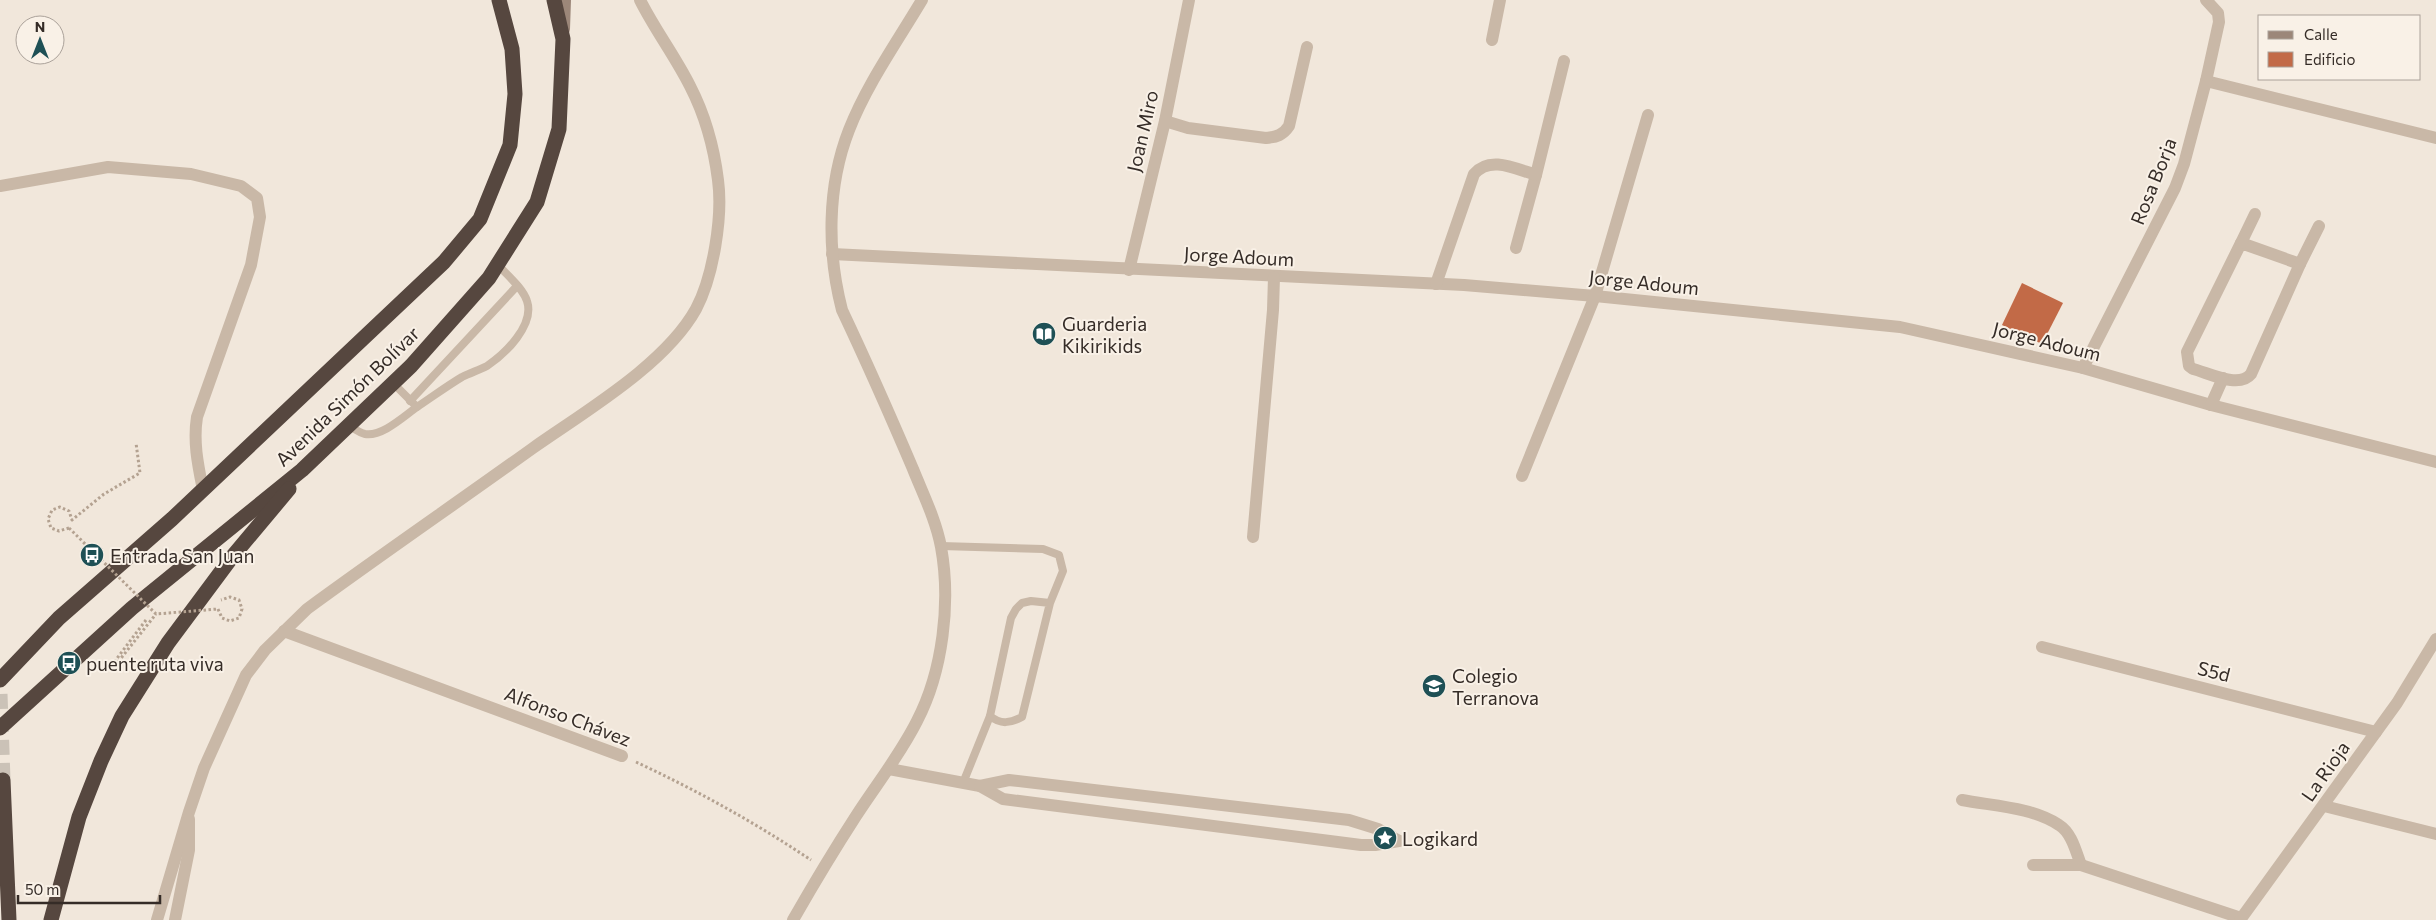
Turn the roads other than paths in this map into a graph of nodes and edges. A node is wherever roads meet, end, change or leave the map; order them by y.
1 (499, 0) edge
2 (554, 0) edge
3 (565, 0) edge
4 (640, 0) edge
5 (922, 0) edge
6 (1189, 0) edge
7 (1500, 0) edge
8 (2206, 0) edge
9 (563, 39) junction
10 (1492, 40) dead end
11 (1307, 47) dead end
12 (1564, 61) dead end
13 (2206, 81) junction
14 (1648, 115) dead end
15 (1165, 121) junction
16 (2436, 138) edge
17 (1536, 175) junction
18 (0, 186) edge
19 (2255, 214) dead end
20 (2319, 226) dead end
21 (2241, 243) junction
22 (1516, 248) dead end
23 (832, 254) junction
24 (2300, 264) junction
25 (498, 265) junction
26 (1129, 270) junction
27 (1274, 277) junction
28 (1436, 284) junction
29 (517, 286) junction
30 (1595, 296) junction
31 (2083, 368) junction
32 (2223, 378) junction
33 (393, 384) junction
34 (410, 401) junction
35 (2211, 405) junction
36 (417, 407) junction
37 (348, 425) junction
38 (2436, 462) edge
39 (302, 470) junction
40 (1522, 476) dead end
41 (203, 490) junction
42 (1253, 537) dead end
43 (941, 546) junction
44 (1050, 603) junction
45 (284, 631) junction
46 (2435, 643) edge
47 (2042, 647) dead end
48 (0, 680) edge
49 (990, 716) junction
50 (0, 728) edge
51 (2376, 732) junction
52 (622, 756) road end
53 (889, 768) junction
54 (3, 780) dead end
55 (963, 783) junction
56 (980, 786) junction
57 (1173, 798) junction
58 (1962, 800) dead end
59 (2324, 806) junction
60 (189, 812) junction
61 (1171, 821) junction
62 (2436, 834) edge
63 (2033, 865) dead end
64 (2081, 865) junction
65 (2241, 919) edge
66 (9, 920) edge
67 (51, 920) edge
68 (157, 920) edge
69 (175, 920) edge
70 (793, 920) edge

1 - 41 highway, Avenida Simón Bolívar
2 - 9 highway, Avenida Simón Bolívar
3 - 9 street
4 - 45 street
5 - 23 street
6 - 15 street, Joan Miro
7 - 10 street
8 - 13 street, Rosa Borja
9 - 25 highway, Avenida Simón Bolívar
11 - 15 street
12 - 17 street
13 - 16 street
13 - 31 street, Rosa Borja
14 - 30 street
15 - 26 street, Joan Miro
17 - 22 street
17 - 28 street
18 - 41 street
19 - 21 street
20 - 24 street
21 - 24 street
21 - 32 street
23 - 26 street, Jorge Adoum
23 - 43 street
24 - 32 street
25 - 29 lane
25 - 33 highway, Avenida Simón Bolívar
26 - 27 street, Jorge Adoum
27 - 28 street, Jorge Adoum
27 - 42 street
28 - 30 street, Jorge Adoum
29 - 34 lane
29 - 36 lane
30 - 31 street, Jorge Adoum
30 - 40 street
31 - 35 street, Jorge Adoum
32 - 35 street
33 - 34 lane
33 - 37 highway, Avenida Simón Bolívar
34 - 36 lane
35 - 38 street, Jorge Adoum
36 - 37 lane
37 - 39 highway, Avenida Simón Bolívar
39 - 50 highway, Avenida Simón Bolívar
39 - 67 highway
41 - 48 highway, Avenida Simón Bolívar
43 - 44 lane
43 - 53 street
44 - 49 lane
44 - 49 lane
45 - 52 street, Alfonso Chávez
45 - 60 street
46 - 51 street, La Rioja
47 - 51 street, S5d
49 - 55 lane
51 - 59 street, La Rioja
53 - 55 street
53 - 70 street
54 - 66 highway
55 - 56 street
56 - 57 street
56 - 61 street
57 - 61 street
57 - 61 street
58 - 64 street
59 - 62 street
59 - 65 street, La Rioja
60 - 68 street
60 - 69 street
63 - 64 street
64 - 65 street

